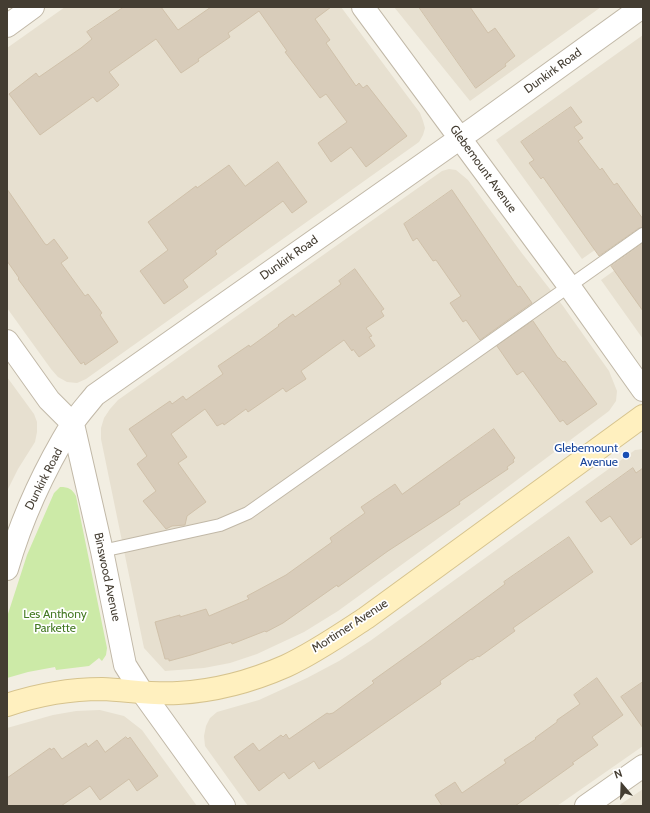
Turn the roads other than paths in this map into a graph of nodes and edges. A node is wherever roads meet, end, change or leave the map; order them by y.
1 (33, 7) edge
2 (363, 7) edge
3 (642, 7) edge
4 (7, 26) edge
5 (460, 138) junction
6 (643, 234) edge
7 (570, 286) junction
8 (7, 341) edge
9 (643, 390) edge
10 (643, 416) edge
11 (73, 424) junction
12 (102, 551) junction
13 (7, 568) edge
14 (142, 692) junction
15 (7, 705) edge
16 (643, 766) edge
17 (224, 806) edge
18 (586, 806) edge

1 - 4 street
2 - 5 street, Glebemount Avenue
3 - 5 street, Dunkirk Road
5 - 7 street, Glebemount Avenue
5 - 11 street, Dunkirk Road
6 - 7 lane
7 - 9 street, Glebemount Avenue
7 - 12 lane
8 - 11 street
10 - 14 street, Mortimer Avenue
11 - 12 street, Binswood Avenue
11 - 13 street, Dunkirk Road
12 - 14 street, Binswood Avenue
14 - 15 street, Mortimer Avenue
14 - 17 street, Binswood Avenue
16 - 18 street

